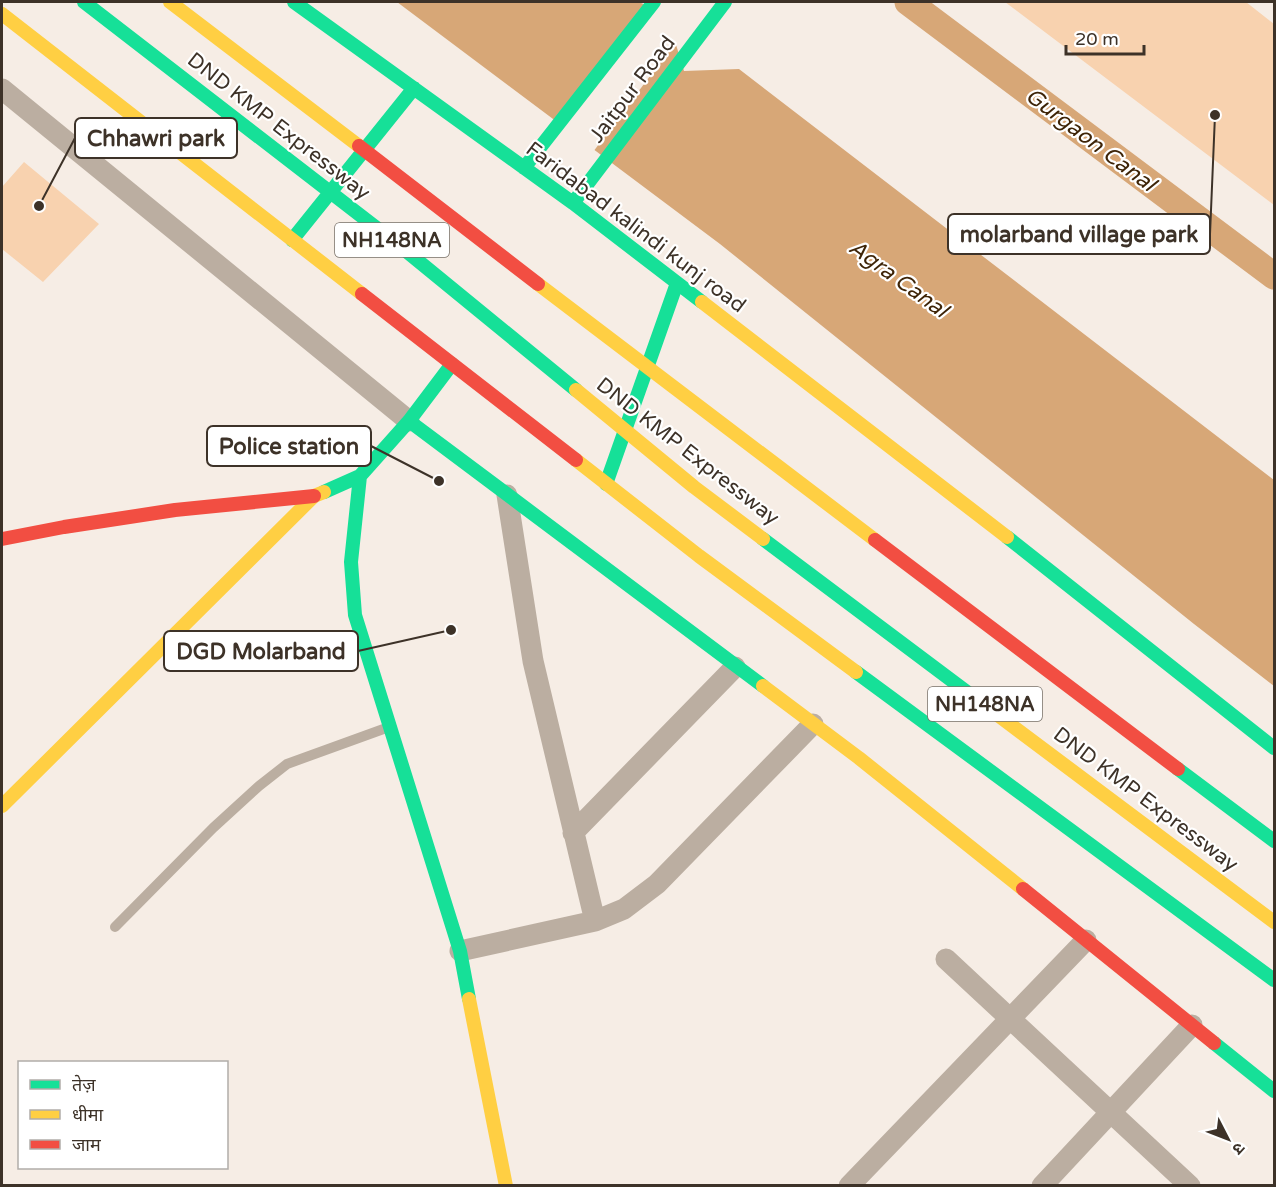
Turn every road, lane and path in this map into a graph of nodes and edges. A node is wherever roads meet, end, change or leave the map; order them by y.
1 (84, 2) edge
2 (170, 2) edge
3 (294, 2) edge
4 (654, 2) edge
5 (725, 2) edge
6 (2, 14) edge
7 (414, 88) junction
8 (2, 89) edge
9 (524, 168) junction
10 (573, 203) junction
11 (292, 240) junction
12 (677, 283) junction
13 (452, 364) junction
14 (409, 421) junction
15 (360, 476) junction
16 (606, 484) junction
17 (507, 495) junction
18 (314, 496) junction
19 (2, 539) edge
20 (735, 667) junction
21 (813, 724) junction
22 (390, 726) junction
23 (1275, 748) edge
24 (2, 806) edge
25 (573, 832) junction
26 (1275, 841) edge
27 (595, 921) junction
28 (1275, 922) edge
29 (115, 927) dead end
30 (1086, 940) junction
31 (460, 951) junction
32 (946, 959) dead end
33 (1275, 980) edge
34 (1010, 1018) junction
35 (1192, 1025) junction
36 (1275, 1091) edge
37 (1111, 1112) junction
38 (506, 1185) edge
39 (849, 1185) edge
40 (1042, 1185) edge
41 (1190, 1185) edge

1 - 28 main road, DND KMP Expressway / NH148NA
2 - 26 main road, DND KMP Expressway / NH148NA
3 - 7 main road, Faridabad kalindi kunj road
4 - 9 main road, Jaitpur Road
5 - 10 main road, Jaitpur Road
6 - 11 main road
7 - 9 main road, Faridabad kalindi kunj road
7 - 11 main road
8 - 14 street
9 - 10 main road, Faridabad kalindi kunj road
10 - 12 main road, Faridabad kalindi kunj road
11 - 13 main road
12 - 16 main road
12 - 23 main road, Faridabad kalindi kunj road
13 - 14 main road
13 - 16 main road
14 - 15 main road
14 - 17 main road
15 - 18 main road
15 - 22 main road
16 - 33 main road
17 - 20 main road
17 - 25 street
18 - 19 main road
18 - 24 main road
20 - 21 main road
20 - 25 street
21 - 27 street
21 - 30 main road
22 - 29 lane
22 - 31 main road
25 - 27 street
27 - 31 street
30 - 34 street
30 - 35 main road
31 - 38 main road
32 - 34 street
34 - 37 street
34 - 39 street
35 - 36 main road
35 - 37 street
37 - 40 street
37 - 41 street

